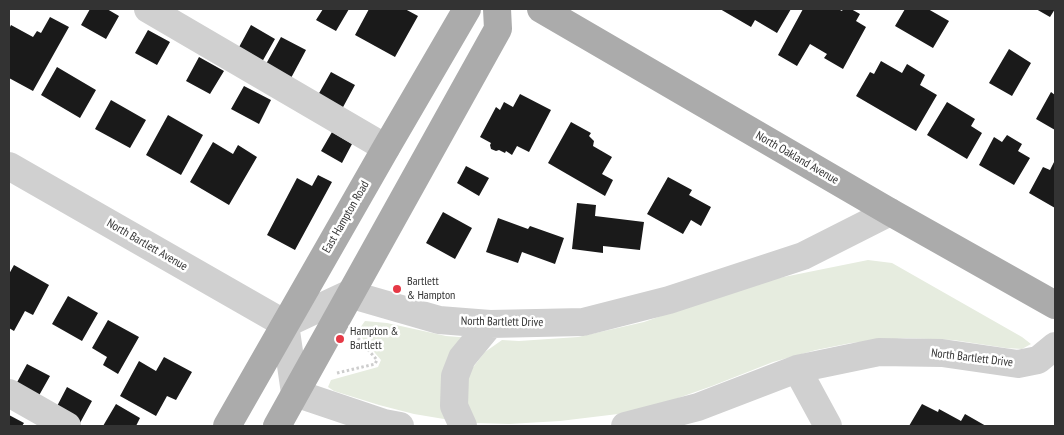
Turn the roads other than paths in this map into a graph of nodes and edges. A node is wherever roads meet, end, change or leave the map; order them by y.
1 (148, 9) edge
2 (467, 9) edge
3 (497, 9) edge
4 (541, 9) edge
5 (386, 148) junction
6 (9, 166) edge
7 (890, 212) junction
8 (350, 294) junction
9 (1055, 305) edge
10 (285, 324) junction
11 (490, 324) junction
12 (1055, 346) edge
13 (797, 369) junction
14 (9, 393) edge
15 (295, 394) junction
16 (68, 426) edge
17 (227, 426) edge
18 (277, 426) edge
19 (400, 426) edge
20 (463, 426) edge
21 (625, 426) edge
22 (828, 426) edge

1 - 5 street
2 - 5 main road, East Hampton Road
3 - 8 main road
4 - 7 main road, North Oakland Avenue
5 - 10 main road, East Hampton Road
6 - 10 street, North Bartlett Avenue
7 - 9 main road, North Oakland Avenue
7 - 11 street, North Bartlett Drive
8 - 10 street
8 - 11 street, North Bartlett Drive
8 - 15 main road
10 - 15 street
10 - 17 main road, East Hampton Road
11 - 20 street
12 - 13 street, North Bartlett Drive
13 - 21 street, North Bartlett Drive
13 - 22 street
14 - 16 street
15 - 18 main road
15 - 19 street

